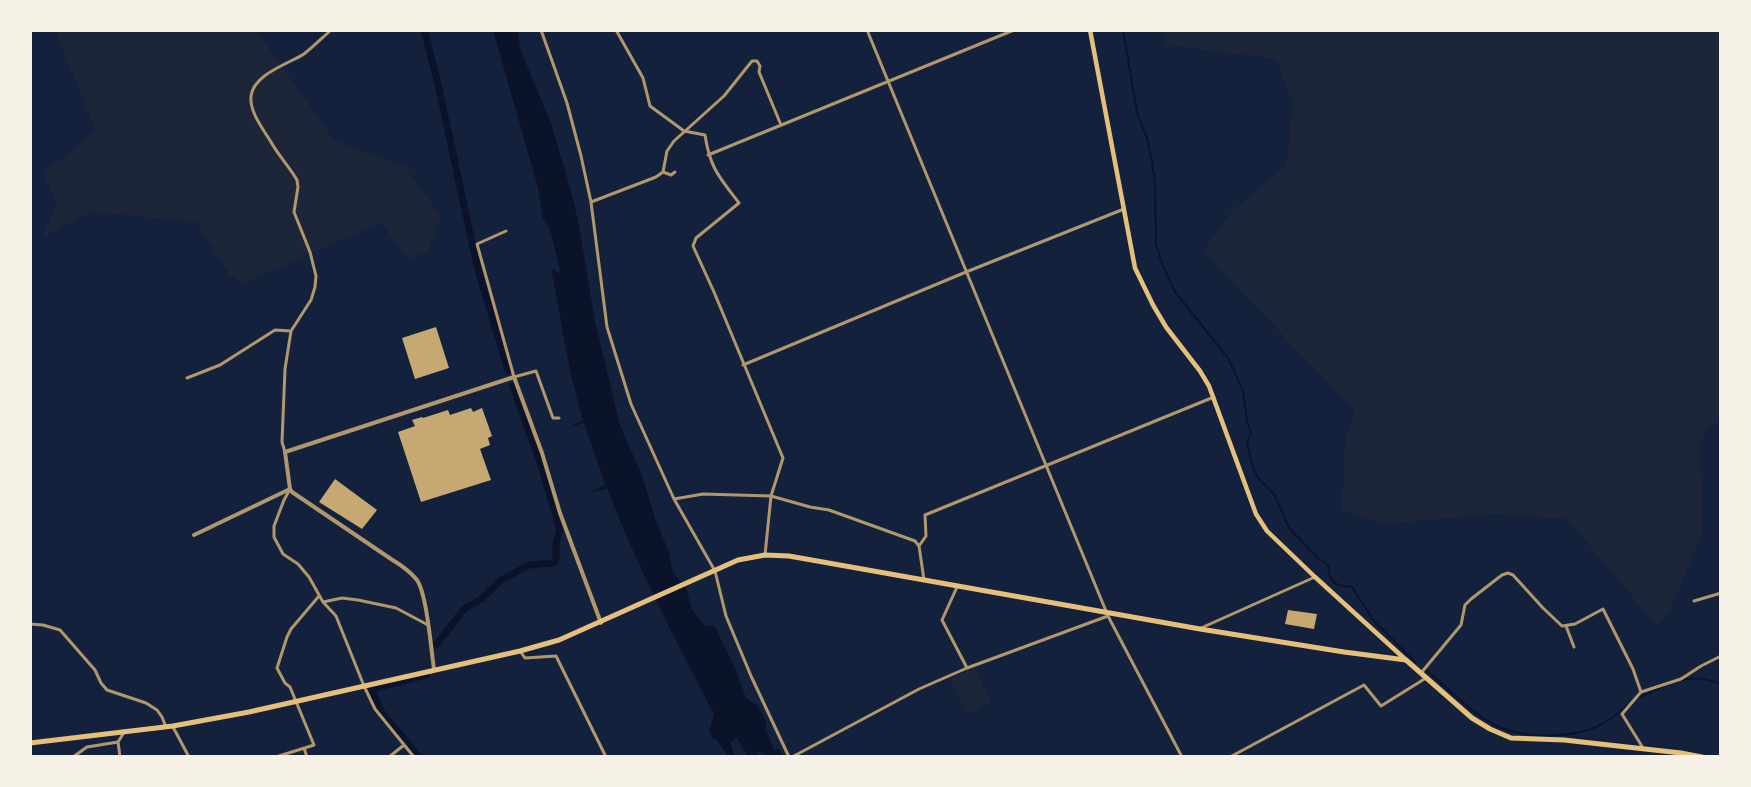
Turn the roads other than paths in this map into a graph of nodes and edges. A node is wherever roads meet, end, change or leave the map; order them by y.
1 (331, 30) edge
2 (541, 30) edge
3 (616, 30) edge
4 (867, 30) edge
5 (1014, 30) edge
6 (1090, 30) edge
7 (888, 82) junction
8 (781, 125) junction
9 (684, 131) junction
10 (708, 155) junction
11 (663, 172) junction
12 (675, 172) dead end
13 (591, 202) junction
14 (1124, 209) junction
15 (506, 231) dead end
16 (966, 272) junction
17 (291, 331) junction
18 (743, 364) junction
19 (514, 377) junction
20 (187, 378) dead end
21 (1214, 397) junction
22 (559, 418) dead end
23 (285, 452) junction
24 (1047, 466) junction
25 (290, 489) junction
26 (771, 496) junction
27 (674, 499) junction
28 (194, 535) dead end
29 (919, 546) junction
30 (765, 555) junction
31 (713, 572) junction
32 (1316, 577) junction
33 (924, 580) junction
34 (957, 585) junction
35 (1721, 593) edge
36 (320, 596) junction
37 (1694, 601) dead end
38 (323, 602) junction
39 (1107, 614) junction
40 (601, 623) junction
41 (30, 624) edge
42 (428, 625) junction
43 (1566, 626) junction
44 (1200, 629) junction
45 (1574, 647) dead end
46 (520, 651) junction
47 (1721, 656) edge
48 (1406, 660) junction
49 (967, 668) junction
50 (434, 669) junction
51 (1421, 673) junction
52 (1428, 677) junction
53 (364, 686) junction
54 (1641, 692) junction
55 (296, 702) junction
56 (173, 726) junction
57 (166, 727) junction
58 (124, 732) junction
59 (118, 742) junction
60 (30, 743) edge
61 (404, 746) junction
62 (304, 748) junction
63 (1643, 748) junction
64 (1681, 753) junction
65 (73, 757) edge
66 (120, 757) edge
67 (189, 757) edge
68 (276, 757) edge
69 (307, 757) edge
70 (389, 757) edge
71 (414, 757) edge
72 (606, 757) edge
73 (790, 757) edge
74 (1182, 757) edge
75 (1230, 757) edge
76 (1673, 757) edge
77 (1702, 757) edge

1 - 17 street
2 - 13 street
3 - 9 street
4 - 7 street
5 - 7 street
6 - 14 main road
7 - 8 street
7 - 16 street
8 - 9 street
8 - 10 street
9 - 10 street
9 - 11 street
10 - 18 street
11 - 12 street
11 - 13 street
13 - 27 street
14 - 16 street
14 - 21 main road
15 - 19 street
16 - 18 street
16 - 24 street
17 - 20 street
17 - 23 street
18 - 26 street
19 - 22 street
19 - 23 street
19 - 40 street
21 - 24 street
21 - 32 main road
23 - 25 street
24 - 29 street
24 - 39 street
25 - 28 street
25 - 36 street
25 - 42 street
26 - 27 street
26 - 29 street
26 - 30 street
27 - 31 street
29 - 33 street
30 - 31 main road
30 - 33 main road
31 - 40 main road
31 - 73 street
32 - 44 street
32 - 48 main road
33 - 34 main road
34 - 39 main road
34 - 49 street
35 - 37 street
36 - 38 street
36 - 55 street
38 - 42 street
38 - 53 street
39 - 44 main road
39 - 49 street
39 - 74 street
40 - 46 main road
41 - 57 street
42 - 50 street
43 - 45 street
43 - 51 street
43 - 54 street
44 - 48 main road
46 - 50 main road
46 - 72 street
47 - 54 street
48 - 51 main road
49 - 73 street
50 - 53 main road
51 - 52 main road
52 - 63 main road
52 - 75 street
53 - 55 main road
53 - 61 street
54 - 63 street
55 - 56 main road
55 - 62 street
56 - 57 main road
56 - 67 street
57 - 58 main road
58 - 59 street
58 - 60 main road
59 - 65 street
59 - 66 street
61 - 70 street
61 - 71 street
62 - 68 street
62 - 69 street
63 - 64 main road
64 - 76 street
64 - 77 main road

